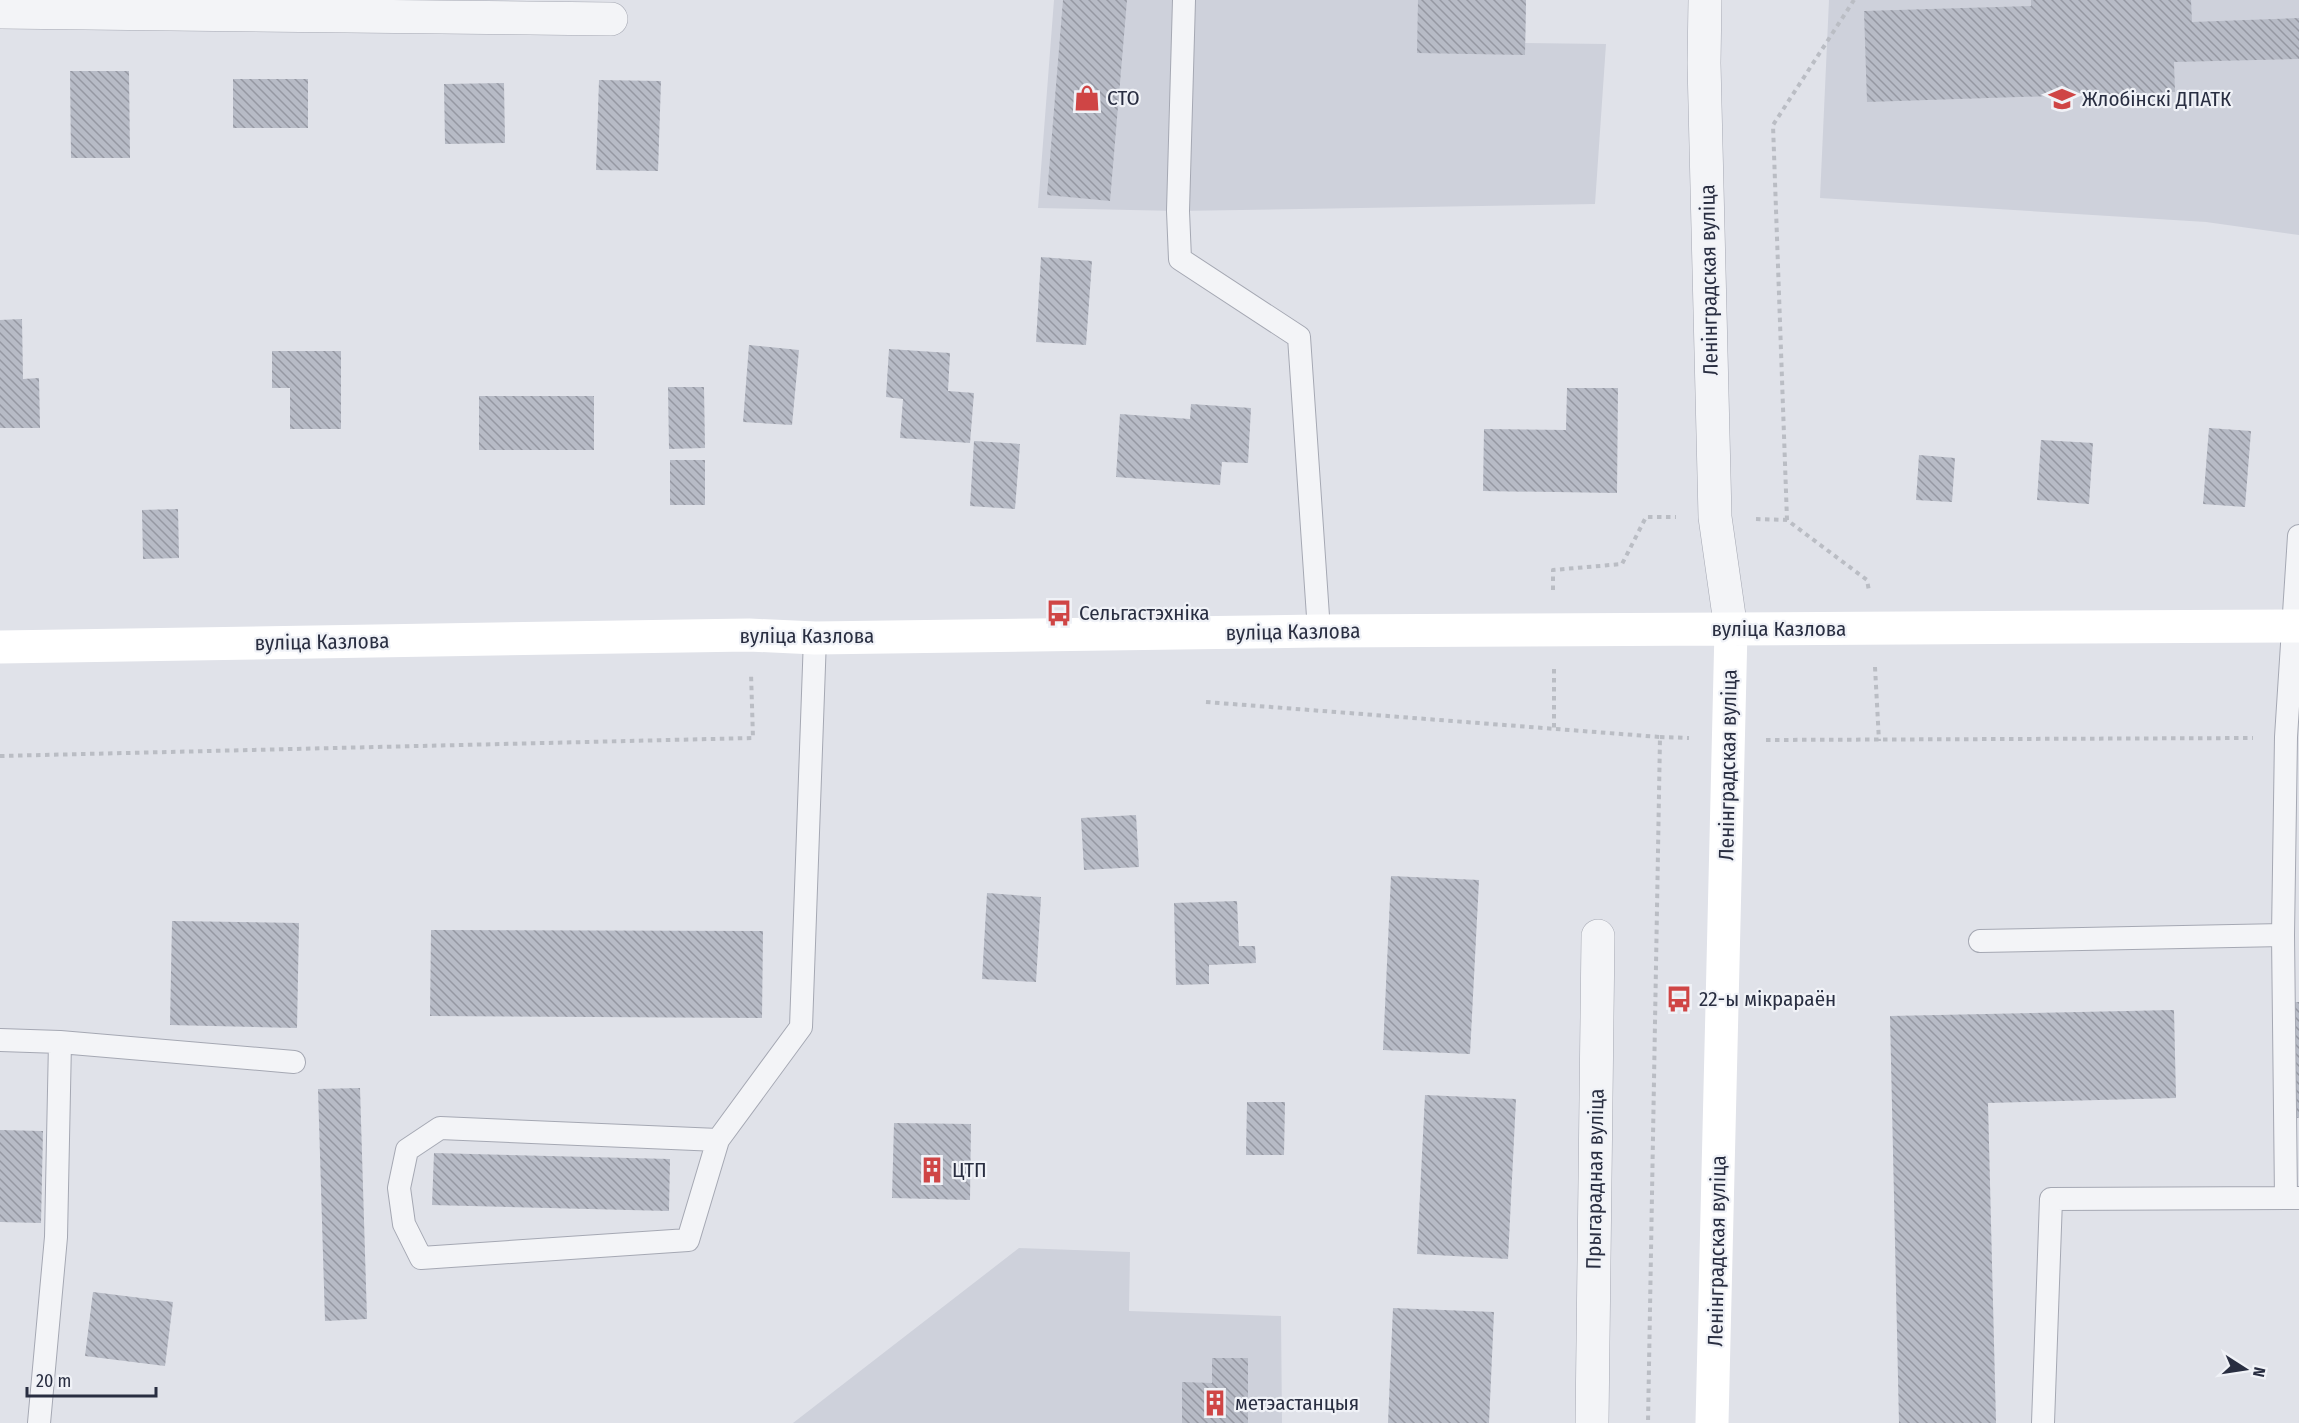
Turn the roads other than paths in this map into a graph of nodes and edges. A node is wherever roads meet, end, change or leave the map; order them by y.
1 (1184, 0) edge
2 (1705, 0) edge
3 (0, 12) edge
4 (611, 19) dead end
5 (2299, 536) edge
6 (2296, 626) edge
7 (1731, 630) junction
8 (1319, 631) junction
9 (815, 638) junction
10 (0, 647) edge
11 (2292, 879) edge
12 (2283, 935) junction
13 (1598, 936) dead end
14 (1980, 941) dead end
15 (0, 1040) edge
16 (60, 1042) junction
17 (294, 1062) dead end
18 (718, 1140) junction
19 (2293, 1198) edge
20 (39, 1423) edge
21 (1592, 1423) edge
22 (1712, 1423) edge
23 (2043, 1423) edge

1 - 8 lane
2 - 7 street, Ленінградская вуліца
3 - 4 street
5 - 6 lane
6 - 7 main road, вуліца Казлова
6 - 11 lane
7 - 8 main road, вуліца Казлова
7 - 22 main road, Ленінградская вуліца
8 - 9 main road, вуліца Казлова
9 - 10 main road, вуліца Казлова
9 - 18 lane
11 - 12 lane
12 - 14 lane
12 - 19 lane
13 - 21 street, Прыгарадная вуліца
15 - 16 lane
16 - 17 lane
16 - 20 lane
18 - 18 lane
19 - 23 lane

